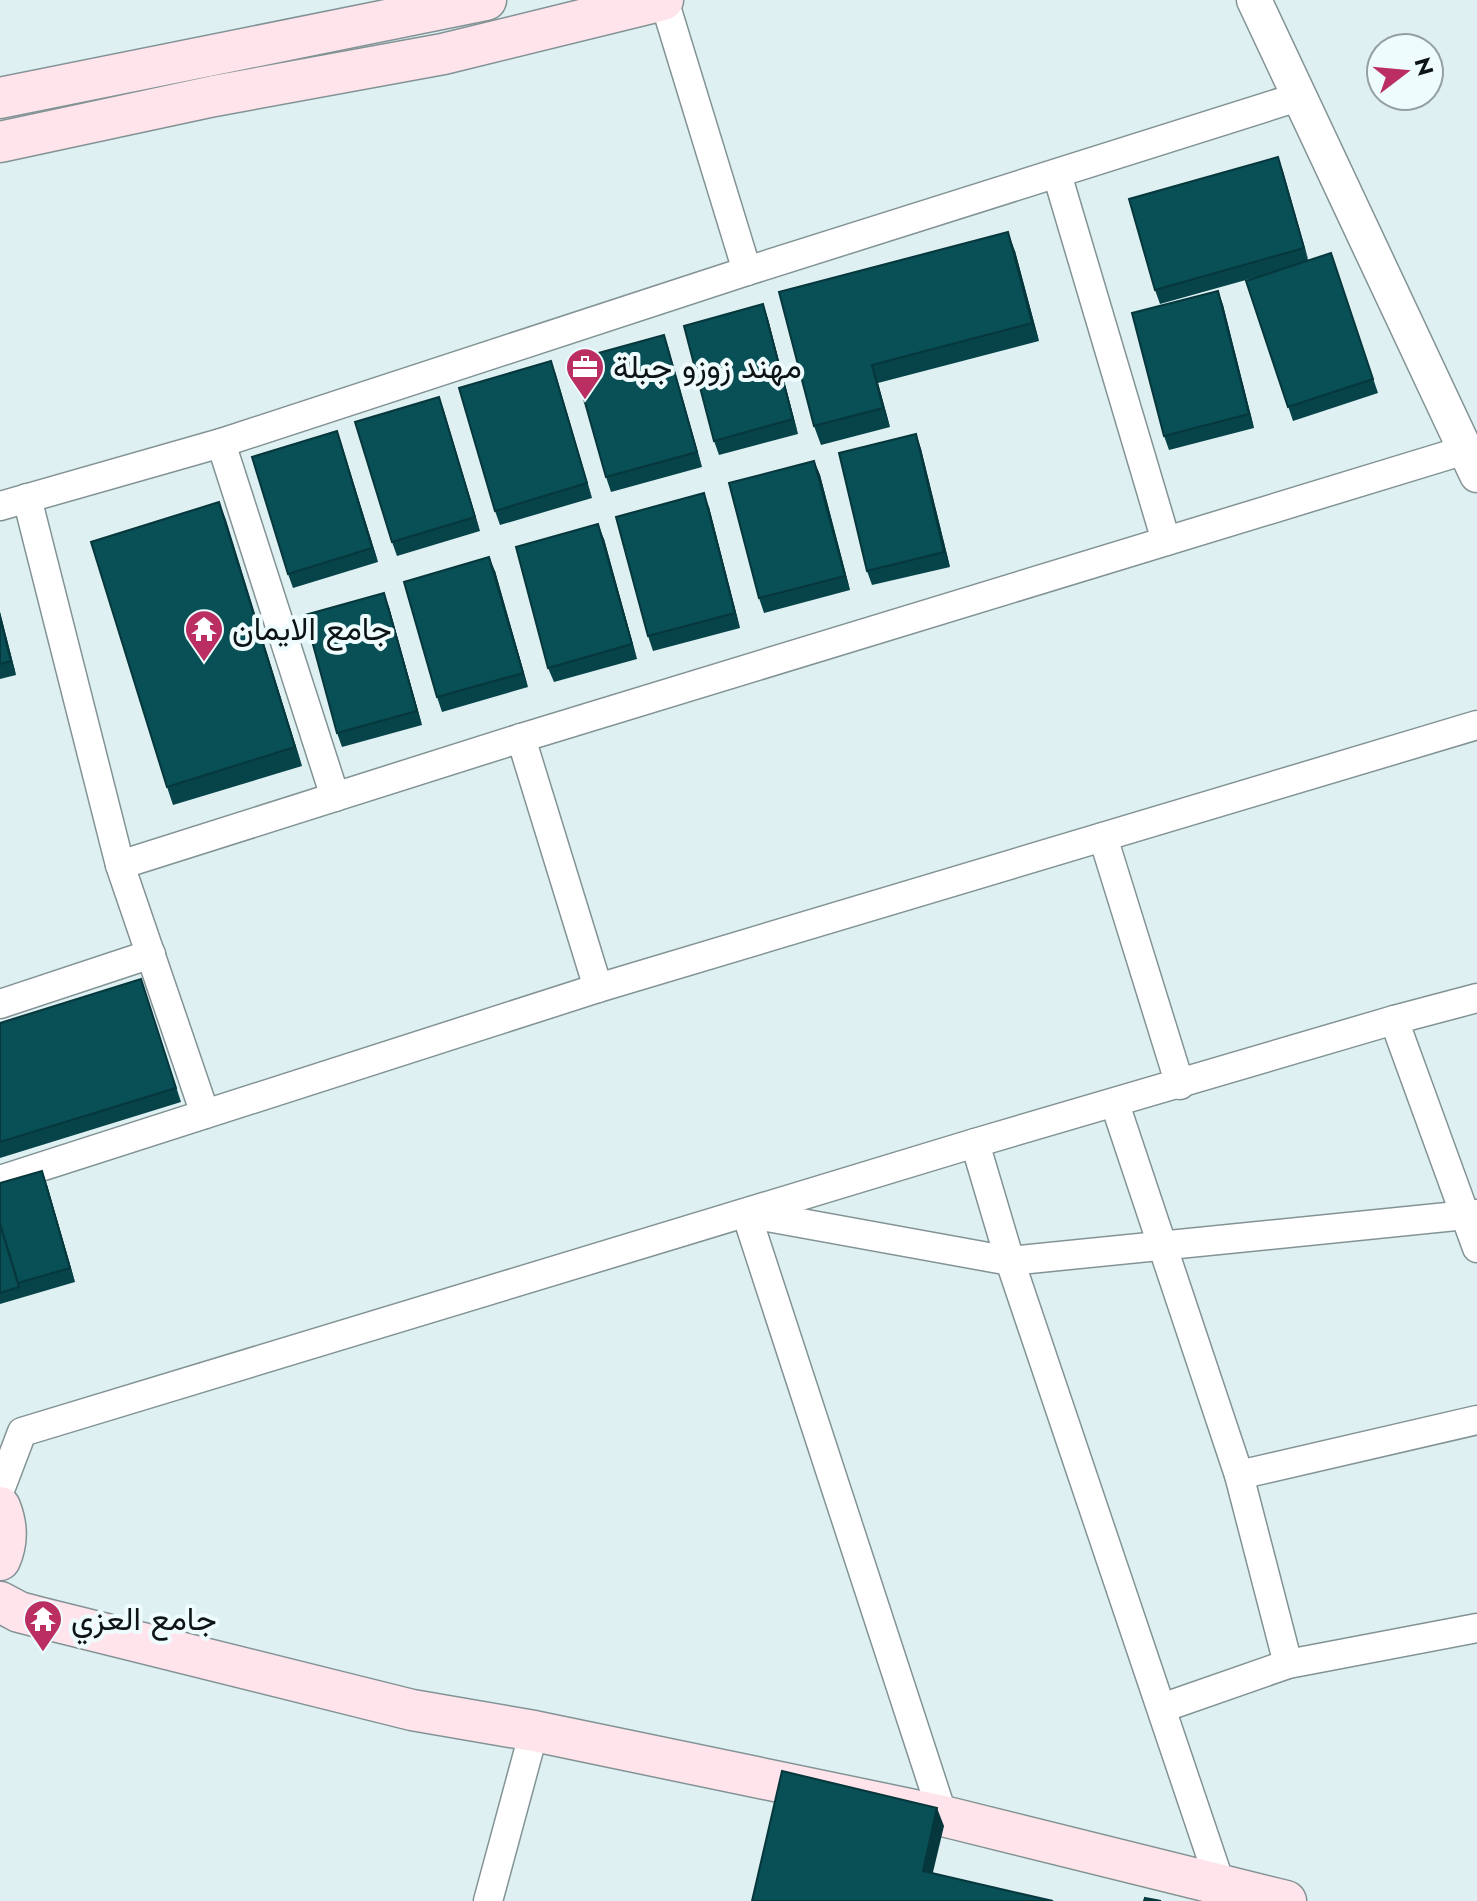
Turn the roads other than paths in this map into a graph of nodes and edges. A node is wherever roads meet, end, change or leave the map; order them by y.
1 (486, 0) edge
2 (664, 0) edge
3 (1254, 0) edge
4 (1298, 97) junction
5 (0, 98) edge
6 (0, 142) edge
7 (1057, 174) junction
8 (747, 271) junction
9 (221, 443) junction
10 (1471, 462) edge
11 (14, 502) edge
12 (1166, 541) junction
13 (1477, 725) edge
14 (521, 738) junction
15 (335, 797) junction
16 (1103, 837) junction
17 (120, 865) junction
18 (151, 954) junction
19 (598, 988) junction
20 (1477, 998) edge
21 (0, 1004) edge
22 (1394, 1020) junction
23 (1180, 1085) junction
24 (1115, 1104) junction
25 (205, 1114) junction
26 (975, 1143) junction
27 (0, 1180) edge
28 (746, 1213) junction
29 (1471, 1215) edge
30 (1161, 1246) junction
31 (1477, 1248) edge
32 (1010, 1261) junction
33 (1477, 1420) edge
34 (1239, 1475) junction
35 (0, 1490) edge
36 (0, 1507) edge
37 (0, 1560) edge
38 (0, 1602) edge
39 (1477, 1628) edge
40 (1288, 1664) junction
41 (1162, 1708) junction
42 (534, 1731) junction
43 (943, 1816) junction
44 (1220, 1883) junction
45 (1278, 1900) edge
46 (488, 1901) edge

1 - 5 main road
2 - 6 main road
2 - 8 street
3 - 4 street
4 - 7 street
4 - 10 street
7 - 8 street
7 - 12 street
8 - 9 street
9 - 11 street
9 - 15 street
10 - 12 street
11 - 17 street
12 - 14 street
13 - 16 street
14 - 15 street
14 - 19 street
15 - 17 street
16 - 19 street
16 - 23 street
17 - 18 street
18 - 21 street
18 - 25 street
19 - 25 street
20 - 22 street
22 - 23 street
22 - 29 street
23 - 24 street
24 - 26 street
24 - 30 street
25 - 27 street
26 - 28 street
26 - 32 street
28 - 32 street
28 - 35 street
28 - 43 street
29 - 30 street
29 - 31 street
30 - 32 street
30 - 34 street
32 - 41 street
33 - 34 street
34 - 40 street
36 - 37 main road
38 - 42 main road
39 - 40 street
40 - 41 street
41 - 44 street
42 - 43 main road
42 - 46 street
43 - 44 main road
44 - 45 main road

